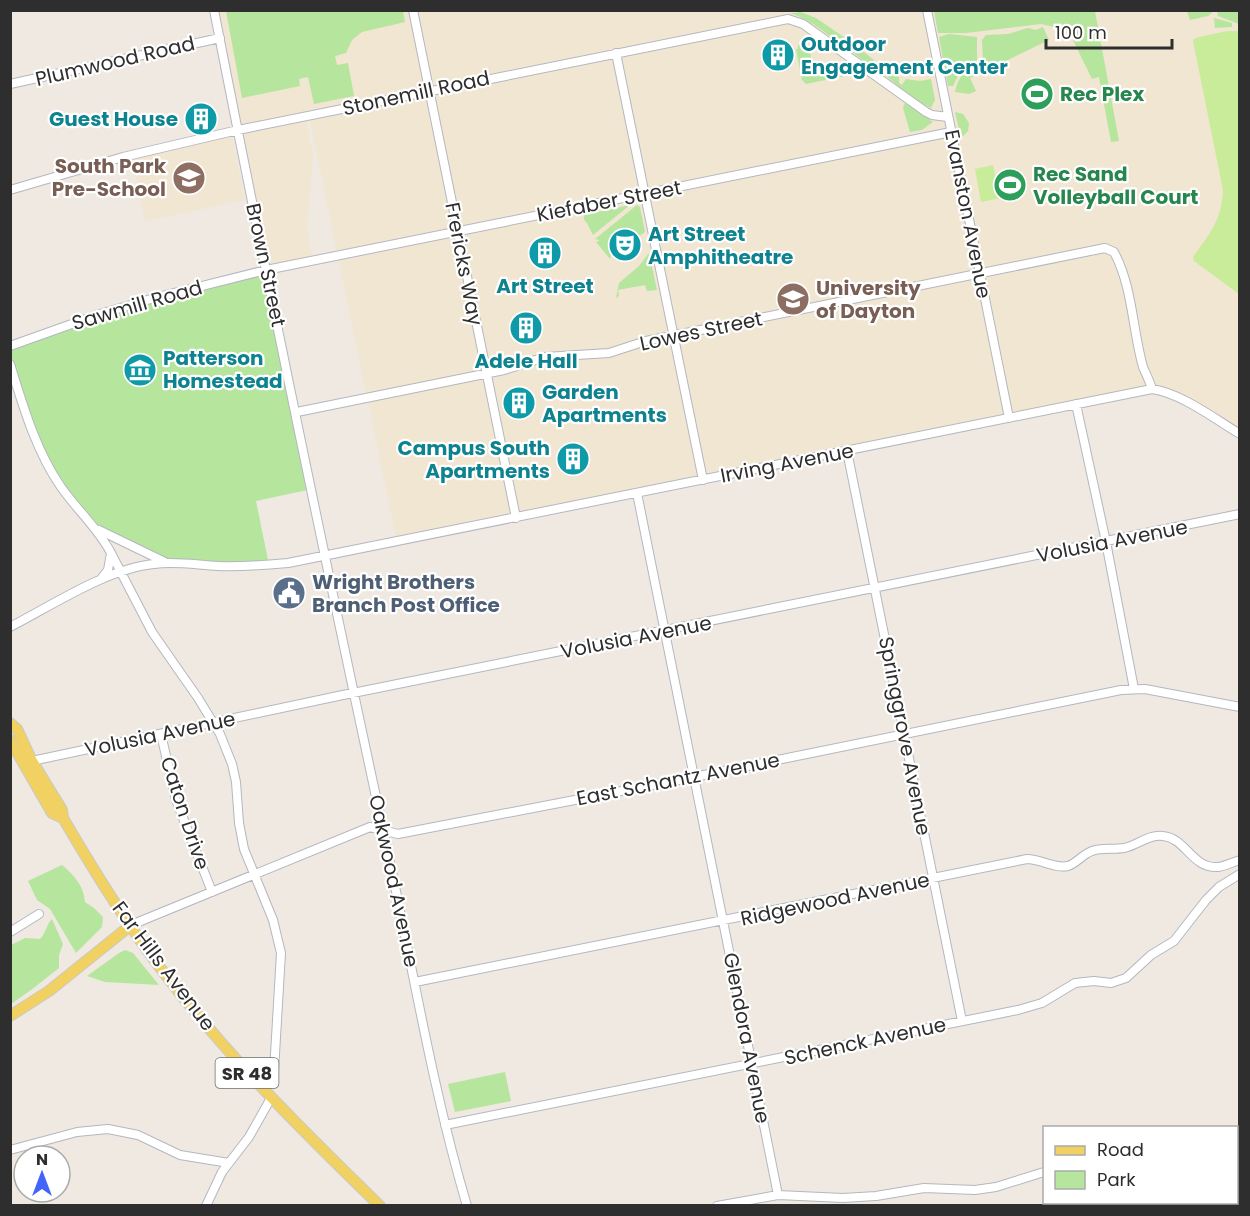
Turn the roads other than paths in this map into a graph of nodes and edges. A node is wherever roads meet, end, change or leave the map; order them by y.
1 (214, 10) edge
2 (413, 10) edge
3 (927, 10) edge
4 (220, 38) junction
5 (616, 53) junction
6 (10, 84) edge
7 (429, 90) junction
8 (948, 117) junction
9 (238, 130) junction
10 (951, 132) junction
11 (10, 190) edge
12 (645, 194) junction
13 (458, 232) junction
14 (266, 270) junction
15 (980, 274) junction
16 (674, 335) junction
17 (10, 346) edge
18 (10, 364) edge
19 (486, 374) junction
20 (1152, 389) junction
21 (1076, 405) junction
22 (297, 412) junction
23 (1009, 418) junction
24 (1239, 434) edge
25 (847, 451) junction
26 (703, 480) junction
27 (637, 494) junction
28 (1239, 514) edge
29 (516, 518) junction
30 (96, 528) junction
31 (1106, 542) junction
32 (111, 553) junction
33 (325, 555) junction
34 (168, 564) junction
35 (122, 572) junction
36 (98, 581) junction
37 (875, 588) junction
38 (10, 627) edge
39 (664, 631) junction
40 (1134, 689) junction
41 (354, 693) junction
42 (1239, 706) edge
43 (10, 723) edge
44 (213, 723) junction
45 (904, 733) junction
46 (161, 734) junction
47 (10, 740) edge
48 (33, 761) junction
49 (694, 777) junction
50 (63, 818) junction
51 (384, 831) junction
52 (1239, 860) edge
53 (1216, 867) junction
54 (254, 873) junction
55 (1236, 876) edge
56 (932, 879) junction
57 (212, 892) junction
58 (39, 914) dead end
59 (724, 921) junction
60 (131, 925) junction
61 (10, 932) edge
62 (415, 982) junction
63 (10, 1016) edge
64 (962, 1021) junction
65 (752, 1064) junction
66 (267, 1095) junction
67 (445, 1125) junction
68 (10, 1150) edge
69 (229, 1163) junction
70 (1043, 1172) edge
71 (778, 1195) junction
72 (206, 1206) edge
73 (380, 1206) edge
74 (467, 1206) edge
75 (717, 1206) edge

1 - 4 street, Brown Street
2 - 7 street, Frericks Way
3 - 8 street, Evanston Avenue
4 - 6 street, Plumwood Road
4 - 9 street, Brown Street
5 - 7 street, Stonemill Road
5 - 8 street, Stonemill Road
5 - 12 street
7 - 9 street, Stonemill Road
7 - 13 street, Frericks Way
8 - 10 street, Evanston Avenue
9 - 11 street, Stonemill Road
9 - 14 street, Brown Street
10 - 12 street, Kiefaber Street
10 - 15 street, Evanston Avenue
12 - 13 street, Kiefaber Street
12 - 16 street
13 - 14 street, Kiefaber Street
13 - 19 street, Frericks Way
14 - 17 street, Sawmill Road
14 - 22 street, Brown Street
15 - 16 street, Lowes Street
15 - 20 street, Lowes Street
15 - 23 street, Evanston Avenue
16 - 19 street, Lowes Street
16 - 26 street
18 - 30 street
19 - 22 street, Lowes Street
19 - 29 street, Frericks Way
20 - 21 street, Irving Avenue
20 - 24 street
21 - 23 street, Irving Avenue
21 - 31 street
22 - 33 street, Brown Street
23 - 25 street, Irving Avenue
25 - 26 street, Irving Avenue
25 - 37 street, Springgrove Avenue
26 - 27 street, Irving Avenue
27 - 29 street, Irving Avenue
27 - 39 street, Glendora Avenue
28 - 31 street, Volusia Avenue
29 - 33 street, Irving Avenue
30 - 32 street
30 - 34 street
31 - 37 street, Volusia Avenue
31 - 40 street
32 - 35 street
32 - 36 street
33 - 34 street, Irving Avenue
33 - 41 street, Oakwood Avenue
34 - 35 street, Irving Avenue
35 - 36 street, Irving Avenue
35 - 44 street
36 - 38 street, Irving Avenue
37 - 39 street, Volusia Avenue
37 - 45 street, Springgrove Avenue
39 - 41 street, Volusia Avenue
39 - 49 street, Glendora Avenue
40 - 42 street, East Schantz Avenue
40 - 45 street, East Schantz Avenue
41 - 44 street, Volusia Avenue
41 - 51 street, Oakwood Avenue
43 - 48 main road, Far Hills Avenue / SR 48
44 - 46 street, Volusia Avenue
44 - 54 street
45 - 49 street, East Schantz Avenue
45 - 56 street, Springgrove Avenue
46 - 48 street, Volusia Avenue
46 - 57 street, Caton Drive
47 - 50 main road, Far Hills Avenue / SR 48
48 - 50 main road, Far Hills Avenue / SR 48
49 - 51 street, East Schantz Avenue
49 - 59 street, Glendora Avenue
50 - 60 main road, Far Hills Avenue / SR 48
51 - 54 street, East Schantz Avenue
51 - 62 street, Oakwood Avenue
52 - 53 street
53 - 55 street, Ridgewood Avenue
53 - 56 street, Ridgewood Avenue
54 - 57 street, East Schantz Avenue
54 - 66 street
55 - 64 street, Schenck Avenue
56 - 59 street, Ridgewood Avenue
56 - 64 street, Springgrove Avenue
57 - 60 street, East Schantz Avenue
58 - 61 street
59 - 62 street, Ridgewood Avenue
59 - 65 street, Glendora Avenue
60 - 63 main road
60 - 66 main road, Far Hills Avenue / SR 48
62 - 67 street, Oakwood Avenue
64 - 65 street, Schenck Avenue
65 - 67 street, Schenck Avenue
65 - 71 street, Glendora Avenue
66 - 69 street
66 - 73 main road, Far Hills Avenue / SR 48
67 - 74 street, Oakwood Avenue
68 - 69 street
69 - 72 street
70 - 71 street
71 - 75 street

